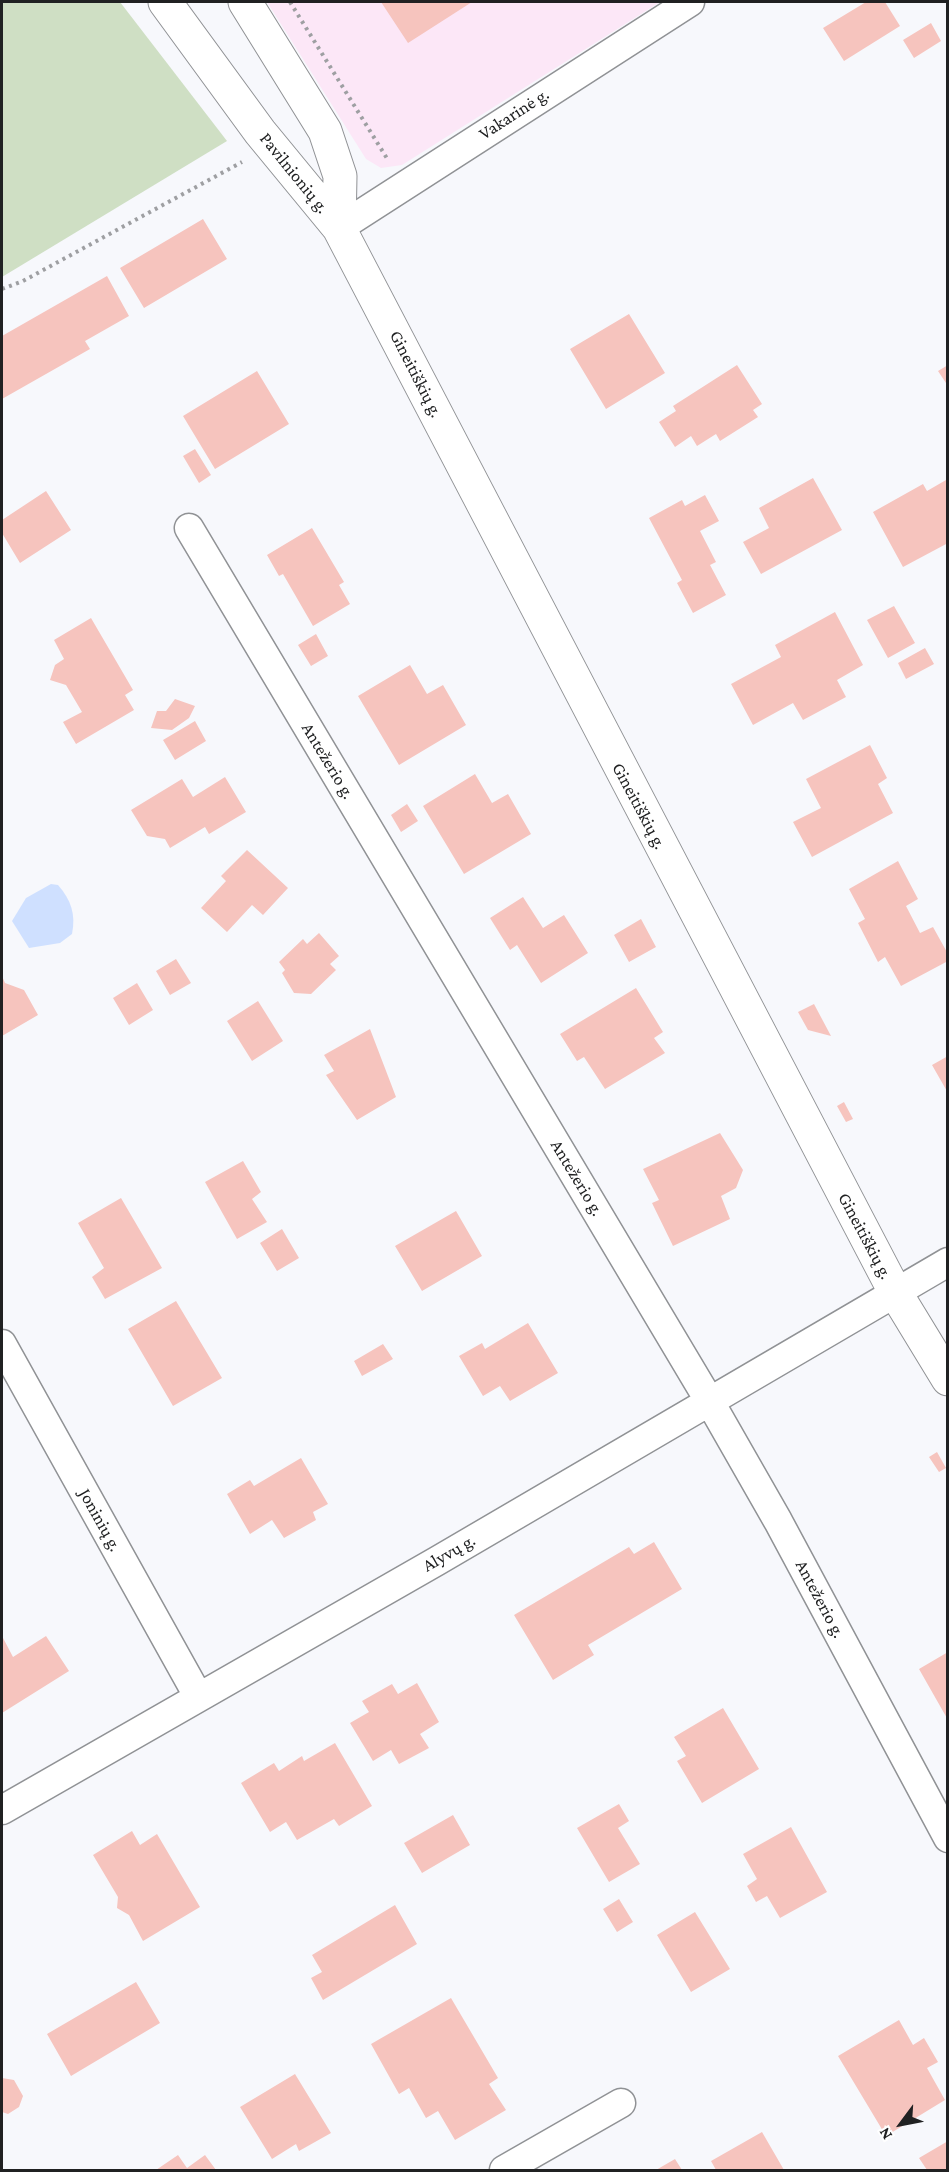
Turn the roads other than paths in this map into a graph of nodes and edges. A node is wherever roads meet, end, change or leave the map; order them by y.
1 (165, 2) edge
2 (245, 2) edge
3 (690, 2) edge
4 (339, 228) junction
5 (189, 528) dead end
6 (948, 1262) edge
7 (895, 1292) junction
8 (2, 1344) edge
9 (948, 1379) edge
10 (710, 1402) junction
11 (198, 1696) junction
12 (2, 1810) edge
13 (948, 1838) edge
14 (621, 2103) dead end
15 (504, 2170) edge

1 - 4 street, Pavilnionių g.
2 - 4 street, Pavilnionių g.
3 - 4 street, Vakarinė g.
4 - 7 street, Gineitiškių g.
5 - 10 street, Antežerio g.
6 - 7 street, Alyvų g.
7 - 9 street, Gineitiškių g.
7 - 10 street, Alyvų g.
8 - 11 street, Joninių g.
10 - 11 street, Alyvų g.
10 - 13 street, Antežerio g.
11 - 12 street, Alyvų g.
14 - 15 street

